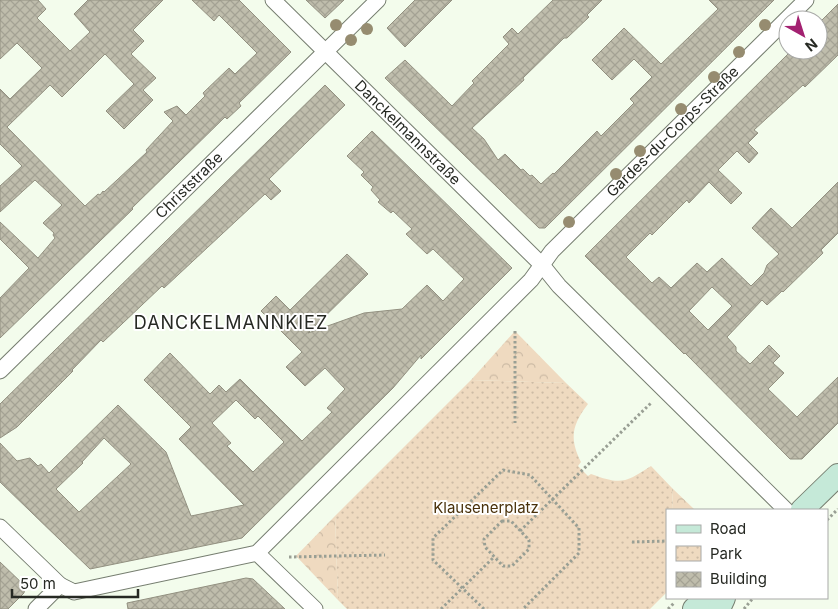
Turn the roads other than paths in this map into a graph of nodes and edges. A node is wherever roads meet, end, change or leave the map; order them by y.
1 (273, 0) edge
2 (378, 0) edge
3 (806, 0) edge
4 (326, 52) junction
5 (542, 265) junction
6 (0, 371) edge
7 (838, 475) edge
8 (785, 509) edge
9 (803, 509) edge
10 (0, 527) edge
11 (256, 553) junction
12 (60, 585) junction
13 (704, 599) edge
14 (36, 609) edge
15 (315, 609) edge
16 (694, 609) edge

1 - 4 street, Danckelmannstraße
2 - 4 street, Christstraße
3 - 5 street, Gardes-du-Corps-Straße
4 - 5 street, Danckelmannstraße
4 - 6 street, Christstraße
5 - 8 street
5 - 11 street
7 - 9 main road
10 - 12 street
11 - 12 street
11 - 15 street
12 - 14 street
13 - 16 main road

